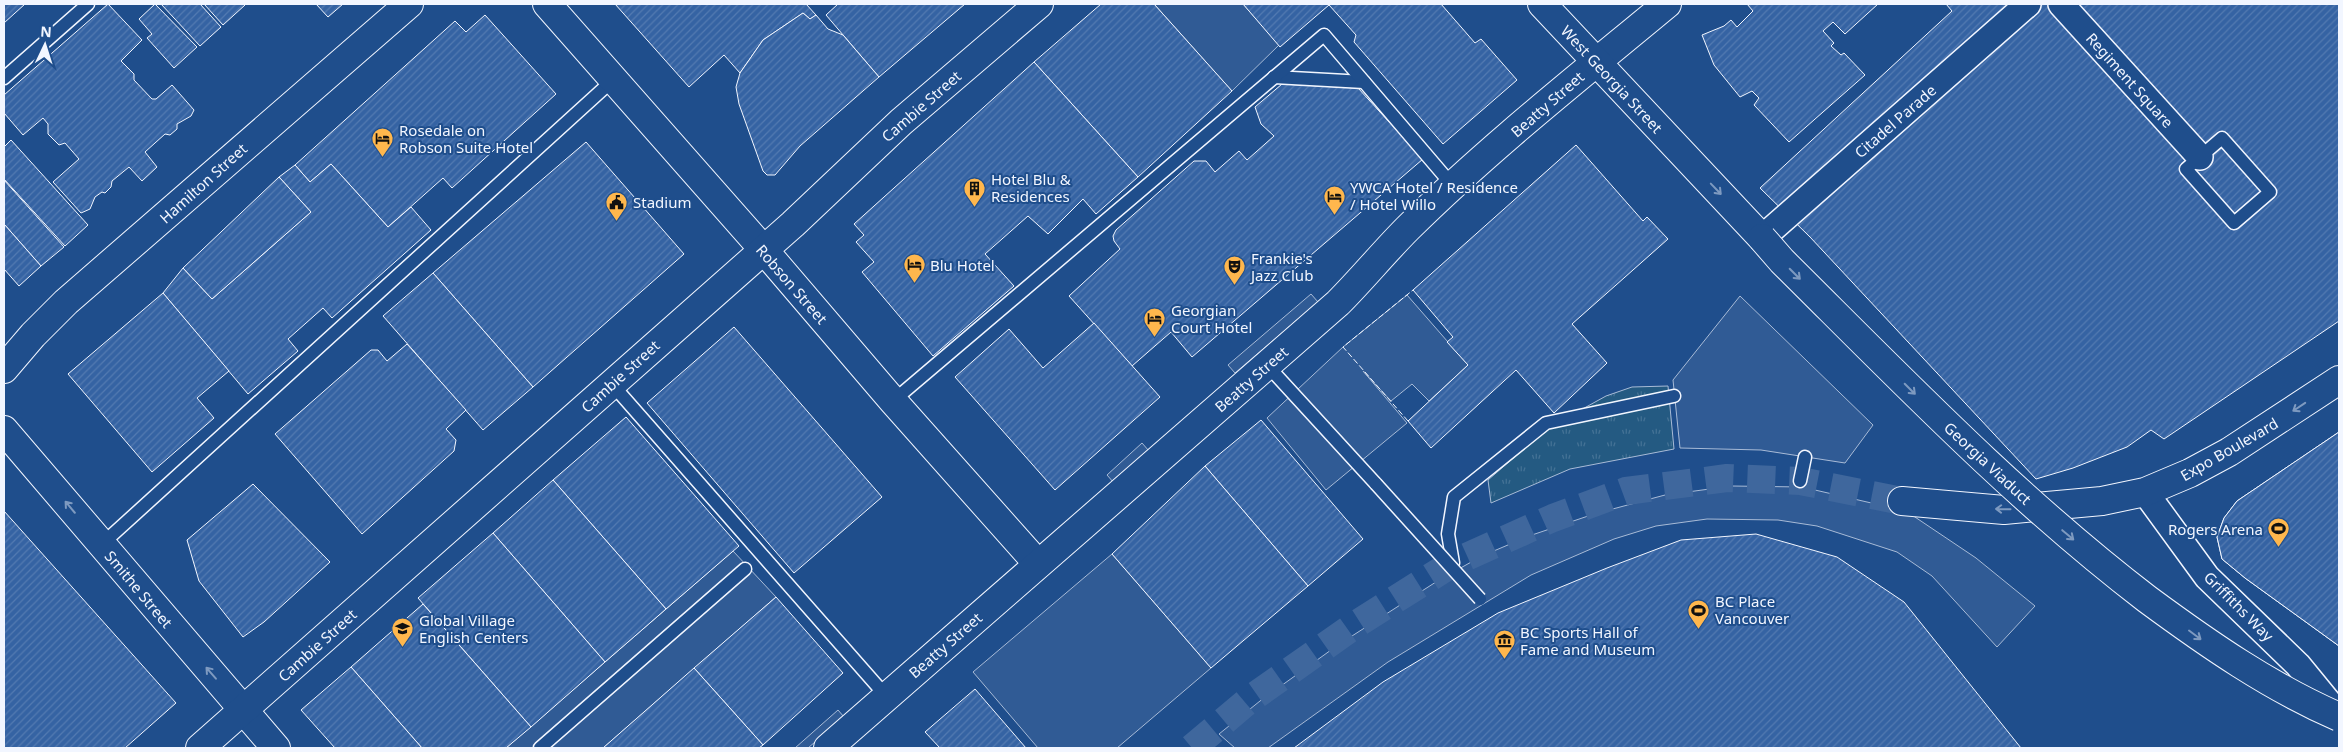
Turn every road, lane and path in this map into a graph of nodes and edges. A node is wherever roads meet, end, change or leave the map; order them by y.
1 (88, 4) edge
2 (409, 4) edge
3 (546, 4) edge
4 (1039, 4) edge
5 (1542, 4) edge
6 (1667, 4) edge
7 (2028, 4) edge
8 (2061, 4) edge
9 (1596, 62) junction
10 (1274, 77) junction
11 (4, 78) edge
12 (612, 80) junction
13 (1364, 82) junction
14 (1682, 154) joint
15 (2200, 157) junction
16 (1453, 186) junction
17 (1762, 238) junction
18 (763, 250) junction
19 (1267, 365) junction
20 (4, 369) edge
21 (2339, 380) edge
22 (612, 384) junction
23 (1674, 396) dead end
24 (893, 401) junction
25 (4, 430) edge
26 (1805, 457) dead end
27 (1800, 481) dead end
28 (2145, 492) junction
29 (1902, 501) tunnel mouth
30 (102, 545) junction
31 (1453, 563) dead end
32 (1038, 564) junction
33 (744, 569) dead end
34 (1480, 599) dead end
35 (887, 697) junction
36 (244, 710) junction
37 (2339, 716) edge
38 (200, 748) edge
39 (276, 748) edge
40 (540, 748) edge
41 (828, 748) edge

1 - 11 lane
2 - 20 main road, Hamilton Street
3 - 12 main road, Robson Street
4 - 18 main road, Cambie Street
5 - 9 main road, West Georgia Street
6 - 9 main road, Beatty Street
7 - 17 street, Citadel Parade
8 - 15 street, Regiment Square
9 - 14 main road, West Georgia Street
9 - 16 main road, Beatty Street
10 - 13 lane
10 - 13 lane
10 - 24 lane
12 - 18 main road, Robson Street
12 - 30 lane
13 - 16 lane
14 -> 17 main road, Georgia Viaduct
15 - 15 lane
16 - 19 main road, Beatty Street
17 -> 37 main road, Georgia Viaduct, bridge
18 - 22 main road, Cambie Street
18 - 24 main road, Robson Street
19 - 32 main road, Beatty Street
19 - 34 lane, bridge
21 -> 28 main road, Expo Boulevard
22 - 35 lane
22 - 36 main road, Cambie Street
23 - 31 lane
24 - 32 main road, Robson Street
30 -> 25 main road, Smithe Street
26 - 27 lane
28 -> 29 main road, Expo Boulevard
28 - 37 street, Griffiths Way
36 -> 30 main road, Smithe Street
32 - 35 main road, Beatty Street
33 - 40 lane
35 - 41 main road, Beatty Street
36 - 38 main road, Cambie Street
36 - 39 main road, Smithe Street

